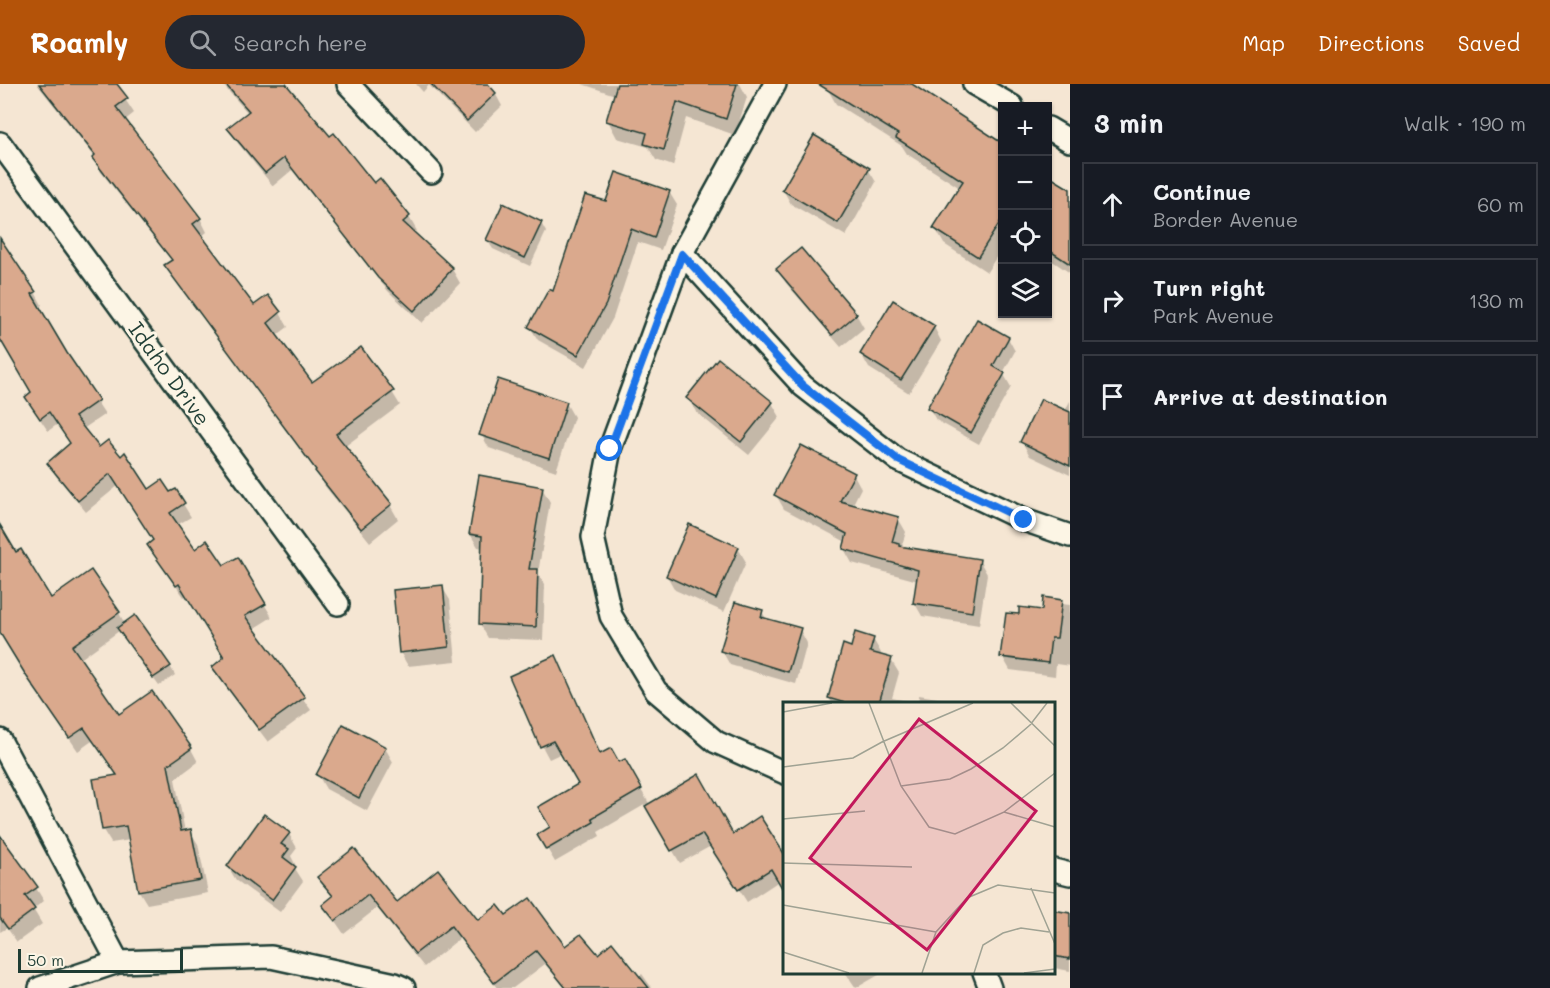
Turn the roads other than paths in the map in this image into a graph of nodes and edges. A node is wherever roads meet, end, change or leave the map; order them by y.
1 (348, 84) edge
2 (775, 84) edge
3 (974, 84) edge
4 (1005, 102) edge
5 (1052, 131) edge
6 (1070, 141) edge
7 (0, 143) edge
8 (431, 172) dead end
9 (682, 254) junction
10 (1070, 536) edge
11 (338, 604) dead end
12 (0, 740) edge
13 (783, 771) edge
14 (1055, 870) edge
15 (1070, 874) edge
16 (117, 962) junction
17 (984, 973) edge
18 (40, 988) edge
19 (404, 988) edge
20 (990, 988) edge

1 - 8 street
2 - 9 street
3 - 4 street
5 - 6 street
7 - 11 street, Idaho Drive
9 - 10 street
9 - 13 street
12 - 16 street
14 - 15 street
16 - 18 street
16 - 19 street
17 - 20 street

